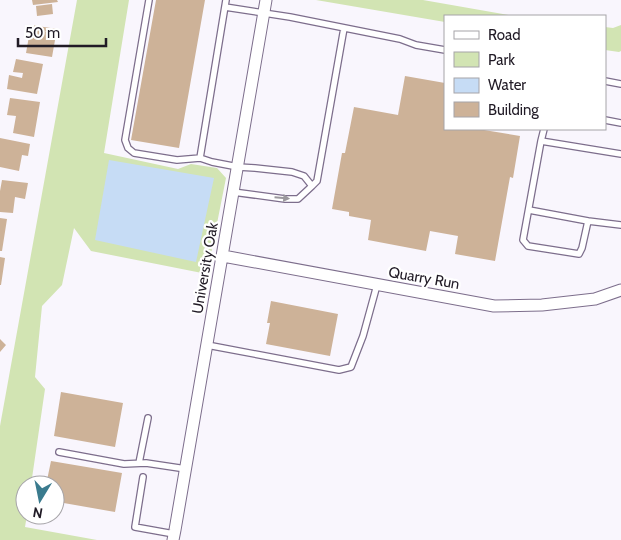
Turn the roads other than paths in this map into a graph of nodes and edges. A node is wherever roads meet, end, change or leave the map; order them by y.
1 (149, 0) edge
2 (266, 0) edge
3 (225, 3) edge
4 (264, 13) junction
5 (344, 28) junction
6 (444, 50) edge
7 (606, 81) edge
8 (621, 84) edge
9 (606, 120) edge
10 (621, 123) edge
11 (544, 130) edge
12 (542, 142) junction
13 (621, 154) edge
14 (200, 158) junction
15 (238, 167) junction
16 (312, 186) junction
17 (234, 192) junction
18 (528, 210) junction
19 (588, 220) junction
20 (621, 225) edge
21 (223, 256) junction
22 (377, 285) junction
23 (621, 290) edge
24 (207, 345) junction
25 (148, 418) dead end
26 (59, 452) dead end
27 (139, 463) junction
28 (186, 469) junction
29 (143, 477) dead end
30 (174, 537) edge

1 - 14 lane
2 - 4 street, University Oak
3 - 4 lane
3 - 14 lane
4 - 5 lane
4 - 15 street, University Oak
5 - 6 lane
5 - 16 lane
7 - 8 lane
9 - 10 lane
11 - 12 lane
12 - 13 lane
12 - 18 lane
14 - 15 lane
15 - 16 lane
15 - 17 street, University Oak
17 -> 16 lane
17 - 21 street, University Oak
18 - 19 lane
18 - 19 lane
19 - 20 lane
21 - 22 street, Quarry Run
21 - 24 street, University Oak
22 - 23 street, Quarry Run
22 - 24 lane
24 - 28 street, University Oak
25 - 27 lane
26 - 27 lane
27 - 28 lane
28 - 30 street, University Oak
29 - 30 lane

